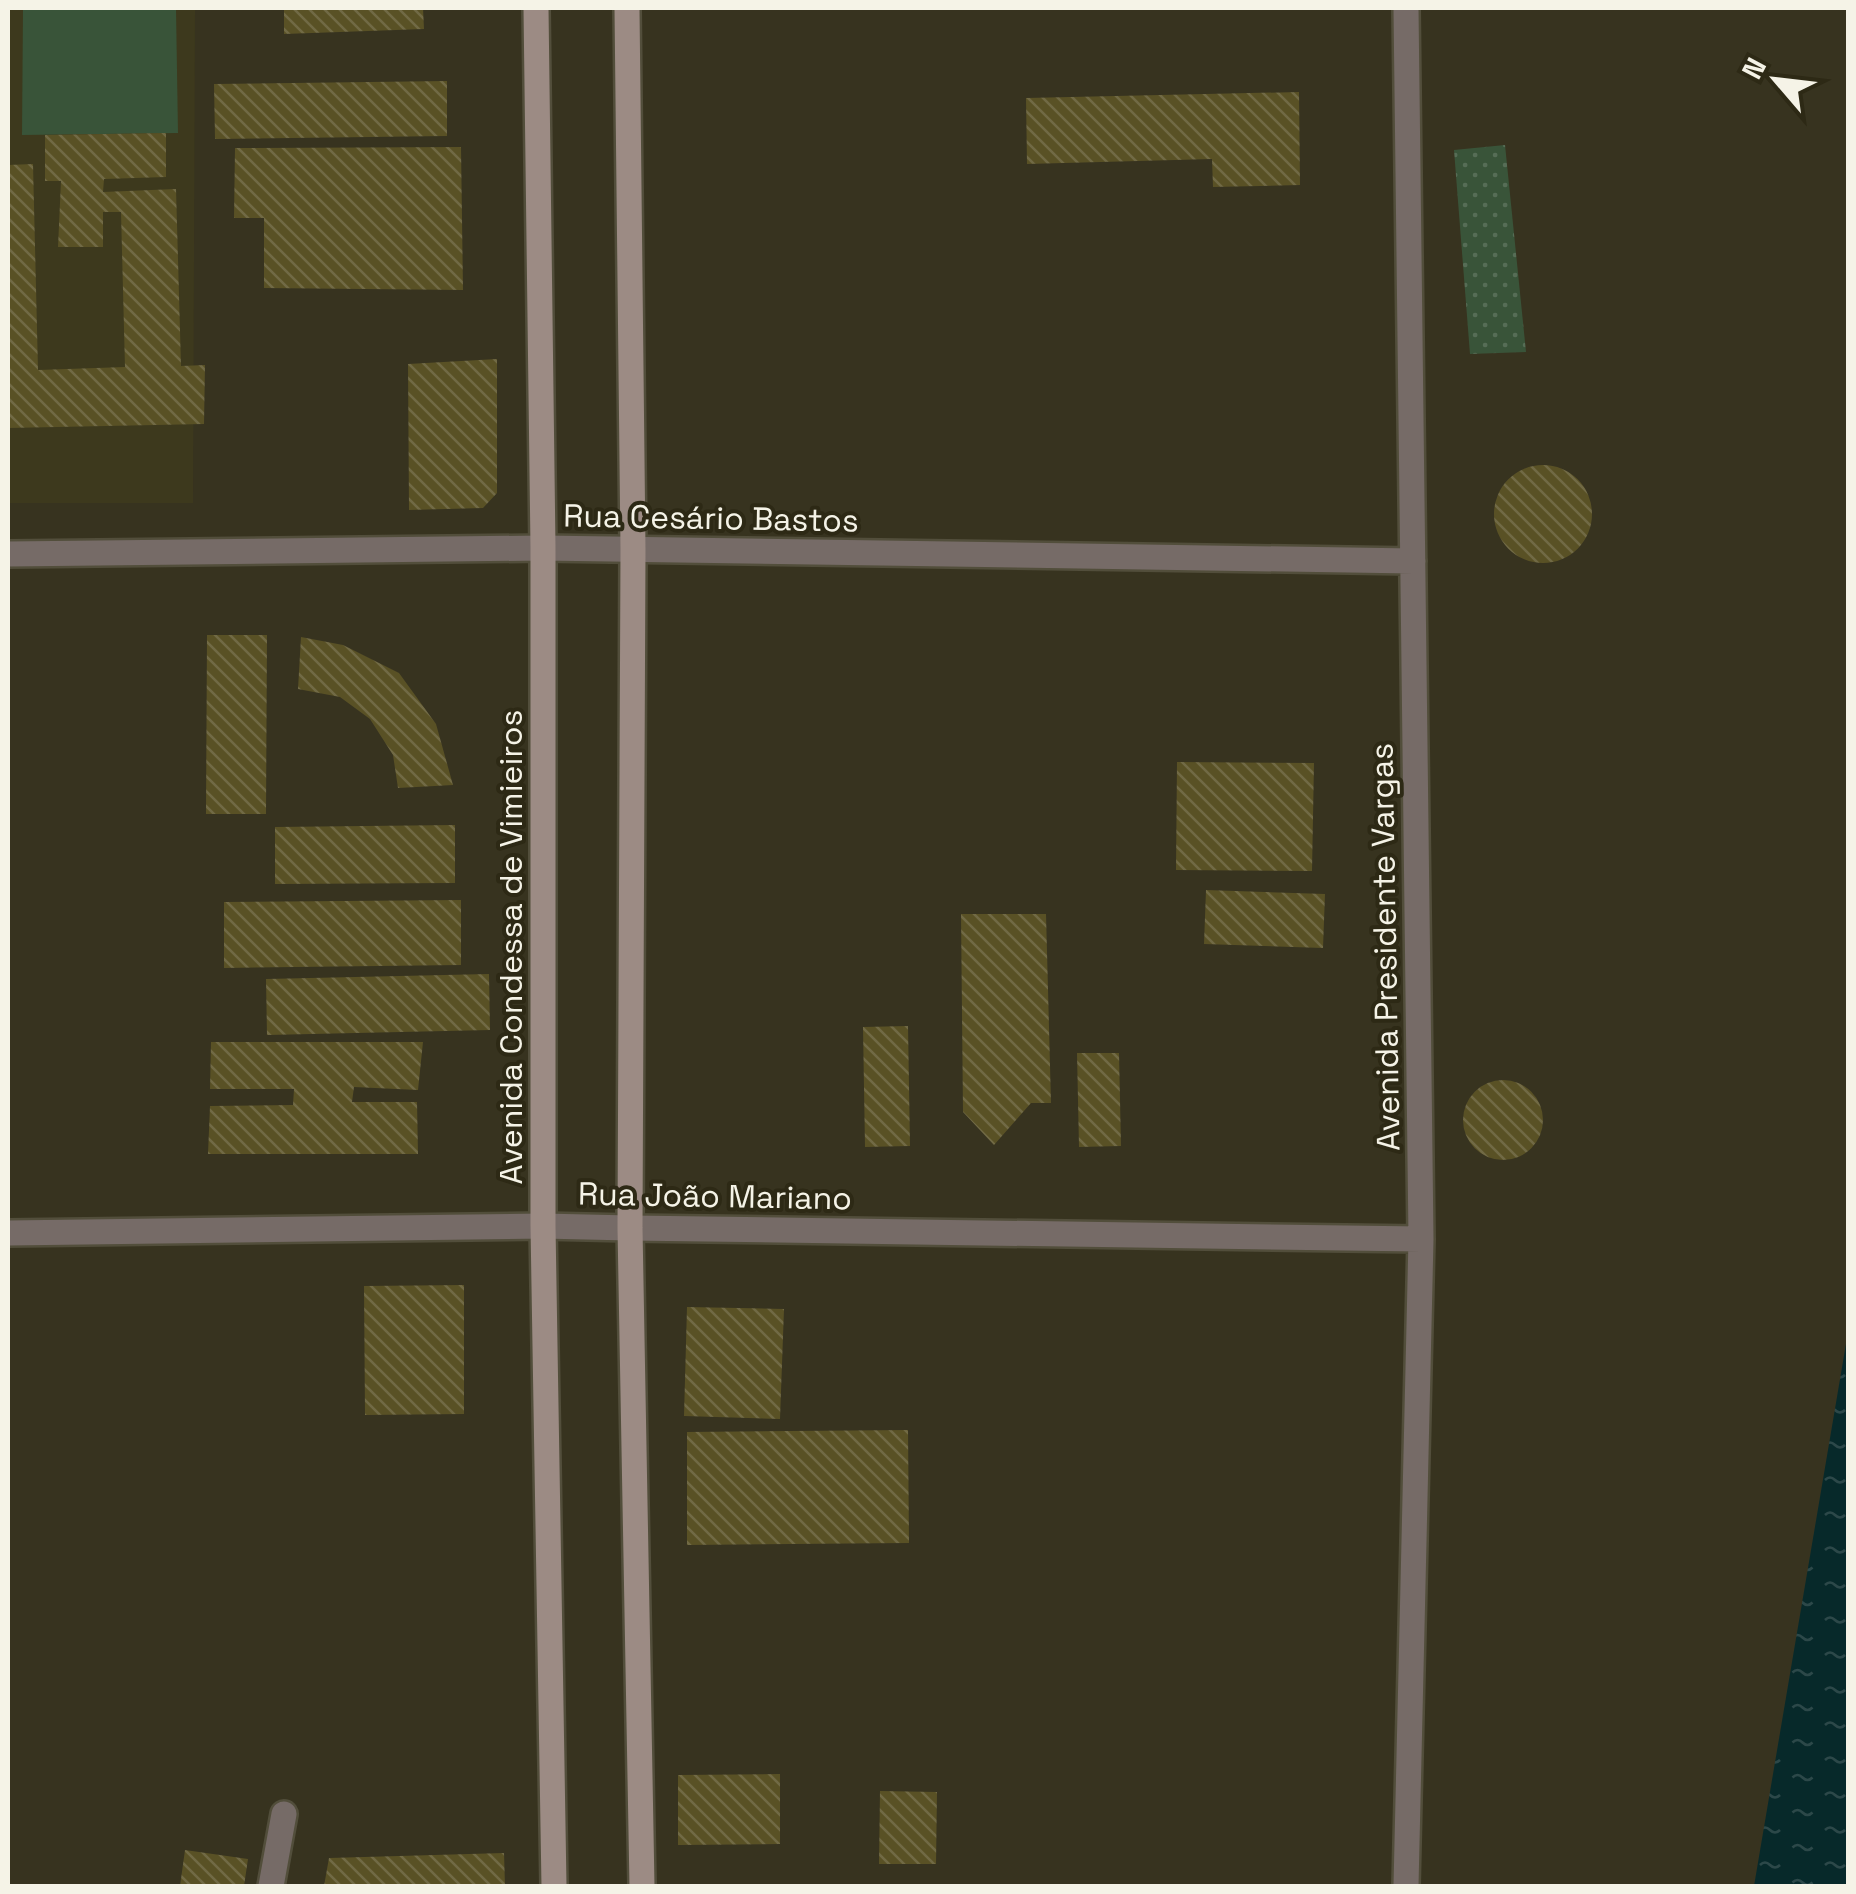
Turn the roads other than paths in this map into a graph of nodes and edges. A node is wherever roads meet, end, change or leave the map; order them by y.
1 (536, 8) edge
2 (628, 8) edge
3 (1406, 8) edge
4 (543, 548) junction
5 (633, 550) junction
6 (8, 554) edge
7 (1413, 562) junction
8 (543, 1226) junction
9 (630, 1228) junction
10 (8, 1233) edge
11 (1421, 1239) junction
12 (284, 1814) dead end
13 (271, 1886) edge
14 (554, 1886) edge
15 (642, 1886) edge
16 (1406, 1886) edge

1 - 4 main road, Avenida Condessa de Vimieiros
2 - 5 main road
3 - 7 street, Avenida Presidente Vargas
4 - 5 street, Rua Cesário Bastos
4 - 6 street, Rua Cesário Bastos
4 - 8 main road, Avenida Condessa de Vimieiros
5 - 7 street, Rua Cesário Bastos
5 - 9 main road
7 - 11 street, Avenida Presidente Vargas
8 - 9 street, Rua João Mariano
8 - 10 street, Rua João Mariano
8 - 14 main road, Avenida Condessa de Vimieiros
9 - 11 street, Rua João Mariano
9 - 15 main road
11 - 16 street, Avenida Presidente Vargas
12 - 13 street

